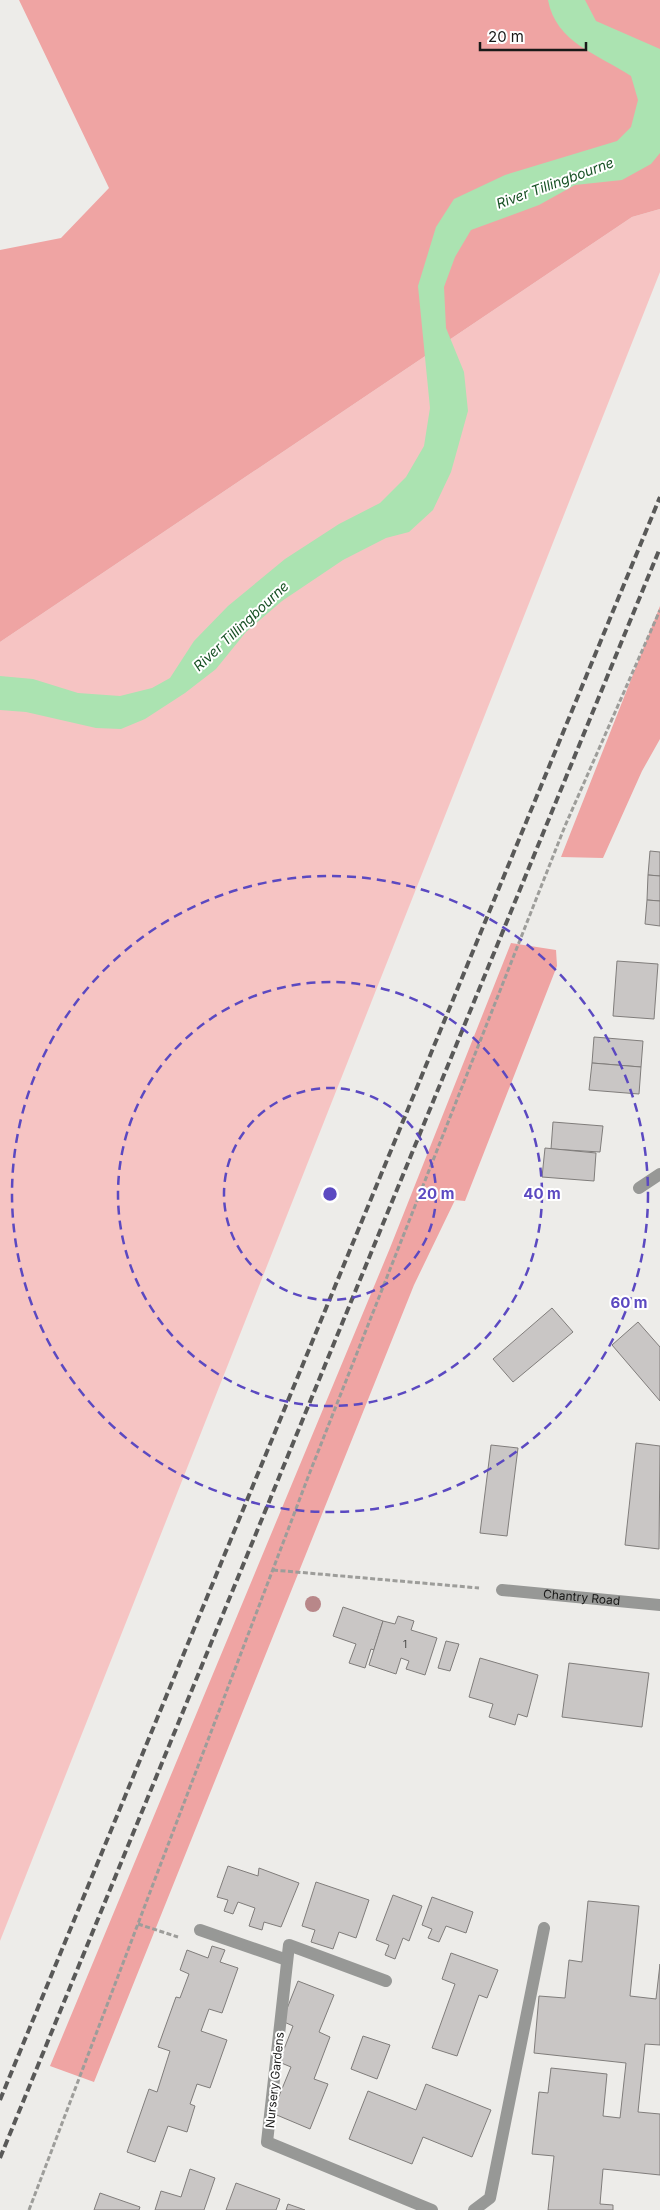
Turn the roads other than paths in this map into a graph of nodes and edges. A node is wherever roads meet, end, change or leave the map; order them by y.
1 (660, 1174) edge
2 (638, 1188) dead end
3 (502, 1590) road end
4 (660, 1605) edge
5 (544, 1928) dead end
6 (200, 1930) road end
7 (287, 1960) junction
8 (386, 1981) dead end
9 (432, 2210) edge
10 (474, 2210) edge

1 - 2 street
3 - 4 street, Chantry Road
5 - 10 street
6 - 7 street
7 - 8 street
7 - 9 street, Nursery Gardens

